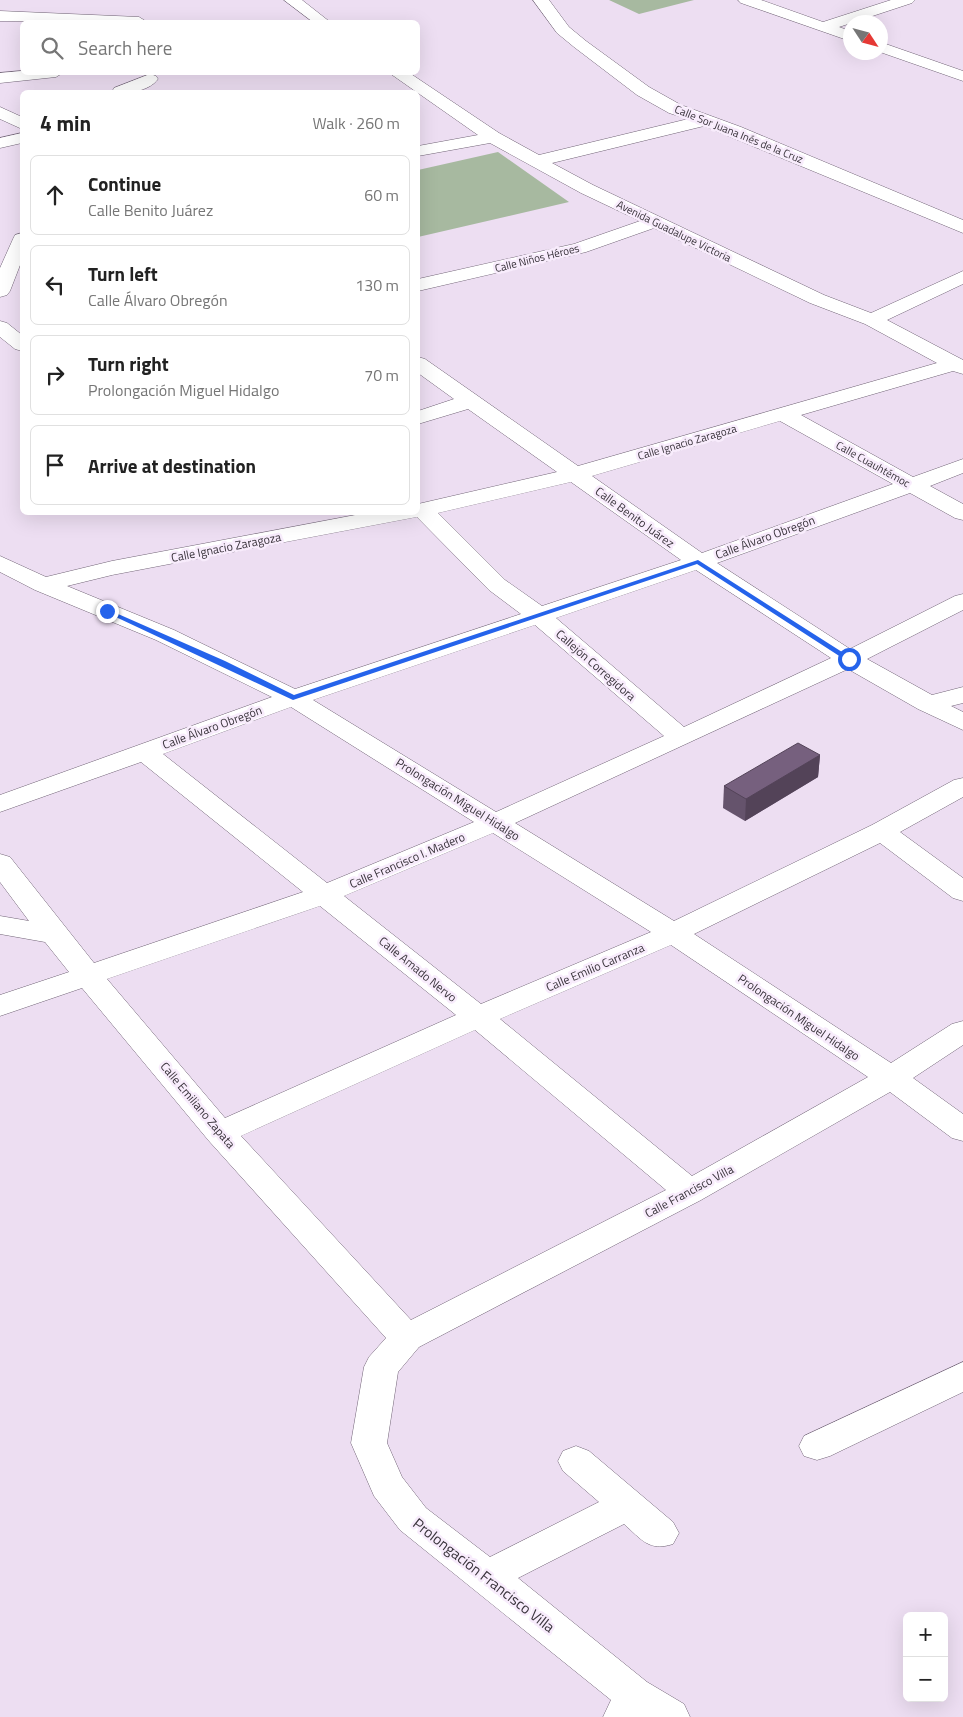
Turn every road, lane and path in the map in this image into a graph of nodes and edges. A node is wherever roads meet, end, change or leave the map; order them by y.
1 (292, 0) edge
2 (541, 0) edge
3 (746, 0) edge
4 (907, 0) edge
5 (132, 6) dead end
6 (0, 16) edge
7 (93, 20) edge
8 (145, 20) edge
9 (319, 20) edge
10 (825, 26) junction
11 (843, 33) edge
12 (888, 50) edge
13 (28, 75) edge
14 (400, 75) edge
15 (963, 76) edge
16 (0, 78) edge
17 (149, 82) edge
18 (126, 90) edge
19 (0, 112) edge
20 (706, 120) junction
21 (20, 123) edge
22 (493, 137) junction
23 (20, 138) edge
24 (0, 143) edge
25 (420, 151) edge
26 (538, 161) junction
27 (655, 222) junction
28 (963, 227) edge
29 (20, 244) edge
30 (963, 277) edge
31 (420, 285) edge
32 (0, 291) edge
33 (872, 320) junction
34 (0, 328) edge
35 (20, 344) edge
36 (420, 364) edge
37 (959, 366) edge
38 (471, 401) junction
39 (783, 414) junction
40 (420, 417) edge
41 (963, 466) edge
42 (575, 474) junction
43 (910, 485) junction
44 (420, 510) edge
45 (963, 513) edge
46 (420, 514) edge
47 (396, 515) edge
48 (698, 562) junction
49 (0, 563) edge
50 (43, 585) junction
51 (963, 601) edge
52 (536, 614) junction
53 (849, 659) junction
54 (963, 695) edge
55 (293, 698) junction
56 (927, 704) junction
57 (963, 722) edge
58 (681, 738) junction
59 (143, 751) junction
60 (963, 786) edge
61 (0, 804) edge
62 (496, 822) junction
63 (882, 831) junction
64 (0, 863) edge
65 (963, 892) edge
66 (325, 894) junction
67 (0, 926) edge
68 (673, 933) junction
69 (54, 935) junction
70 (90, 976) junction
71 (0, 1006) edge
72 (478, 1017) junction
73 (963, 1031) edge
74 (892, 1078) junction
75 (963, 1130) edge
76 (220, 1133) junction
77 (690, 1192) junction
78 (407, 1338) junction
79 (963, 1376) edge
80 (817, 1446) dead end
81 (576, 1462) dead end
82 (627, 1505) junction
83 (660, 1533) dead end
84 (487, 1576) junction
85 (628, 1706) edge
86 (670, 1717) edge

1 - 9 street
2 - 20 street, Calle Sor Juana Inés de la Cruz
3 - 10 street
4 - 10 street
5 - 8 street
6 - 7 street
10 - 11 street
12 - 15 street
13 - 16 street
14 - 22 street, Avenida Guadalupe Victoria
17 - 18 street
19 - 21 street
20 - 26 street
20 - 28 street, Calle Sor Juana Inés de la Cruz
22 - 25 street
22 - 26 street, Avenida Guadalupe Victoria
23 - 24 street
26 - 27 street, Avenida Guadalupe Victoria
27 - 31 street, Calle Niños Héroes
27 - 33 street, Avenida Guadalupe Victoria
29 - 32 street
30 - 33 street
33 - 37 street, Avenida Guadalupe Victoria
34 - 35 street
36 - 38 street, Calle Benito Juárez
37 - 39 street, Calle Ignacio Zaragoza
38 - 40 street
38 - 42 street, Calle Benito Juárez
39 - 42 street, Calle Ignacio Zaragoza
39 - 43 street, Calle Cuauhtémoc
41 - 43 street, Calle Álvaro Obregón
42 - 44 street, Calle Ignacio Zaragoza
42 - 48 street, Calle Benito Juárez
43 - 45 street, Calle Cuauhtémoc
43 - 48 street, Calle Álvaro Obregón
46 - 52 street, Callejón Corregidora
47 - 50 street, Calle Ignacio Zaragoza
48 - 52 street, Calle Álvaro Obregón
48 - 53 street, Calle Benito Juárez
49 - 50 street, Prolongación Miguel Hidalgo
50 - 55 street, Prolongación Miguel Hidalgo
51 - 53 street, Calle Francisco I. Madero
52 - 55 street, Calle Álvaro Obregón
52 - 58 street, Callejón Corregidora
53 - 56 street, Calle Benito Juárez
53 - 58 street, Calle Francisco I. Madero
54 - 56 street
55 - 59 street, Calle Álvaro Obregón
55 - 62 street, Prolongación Miguel Hidalgo
56 - 57 street, Calle Benito Juárez
58 - 62 street, Calle Francisco I. Madero
59 - 61 street, Calle Álvaro Obregón
59 - 66 street, Calle Amado Nervo
60 - 63 street, Calle Emilio Carranza
62 - 66 street, Calle Francisco I. Madero
62 - 68 street, Prolongación Miguel Hidalgo
63 - 65 street
63 - 68 street, Calle Emilio Carranza
64 - 69 street, Calle Emiliano Zapata
66 - 70 street, Calle Francisco I. Madero
66 - 72 street, Calle Amado Nervo
67 - 69 street
68 - 72 street, Calle Emilio Carranza
68 - 74 street, Prolongación Miguel Hidalgo
69 - 70 street, Calle Emiliano Zapata
70 - 71 street, Calle Francisco I. Madero
70 - 76 street, Calle Emiliano Zapata
72 - 76 street, Calle Emilio Carranza
72 - 77 street, Calle Amado Nervo
73 - 74 street, Calle Francisco Villa
74 - 75 street, Prolongación Miguel Hidalgo
74 - 77 street, Calle Francisco Villa
76 - 78 street, Calle Emiliano Zapata
77 - 78 street, Calle Francisco Villa
78 - 84 street, Prolongación Francisco Villa
79 - 80 street
81 - 82 street
82 - 83 street
82 - 84 street
84 - 85 street, Prolongación Francisco Villa
85 - 86 street, Prolongación Francisco Villa

